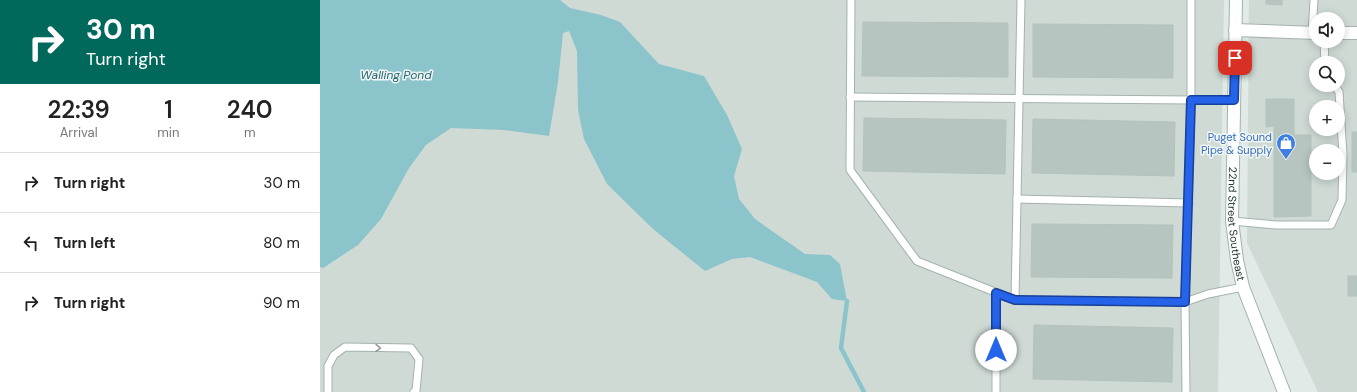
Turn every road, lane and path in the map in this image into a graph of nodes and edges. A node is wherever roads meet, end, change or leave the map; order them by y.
1 (851, 0) edge
2 (1021, 0) edge
3 (1191, 0) edge
4 (1236, 0) edge
5 (1314, 0) edge
6 (1314, 12) edge
7 (1235, 30) junction
8 (1309, 33) edge
9 (1345, 33) edge
10 (1357, 33) edge
11 (1339, 92) edge
12 (850, 97) junction
13 (1019, 99) junction
14 (1191, 100) junction
15 (1234, 100) junction
16 (1017, 199) junction
17 (1189, 203) junction
18 (1232, 221) junction
19 (1243, 287) junction
20 (996, 293) junction
21 (1015, 300) junction
22 (1185, 302) junction
23 (328, 392) edge
24 (414, 392) edge
25 (996, 392) edge
26 (1186, 392) edge
27 (1284, 392) edge

1 - 12 lane
2 - 13 lane
3 - 14 lane
4 - 7 street, 22nd Street Southeast
5 - 6 lane
7 - 8 street
7 - 15 street, 22nd Street Southeast
9 - 10 street
11 - 18 lane
12 - 13 lane
12 - 20 lane
13 - 14 lane
13 - 16 lane
14 - 15 lane
14 - 17 lane
15 - 18 street, 22nd Street Southeast
16 - 17 lane
16 - 21 lane
17 - 22 lane
18 - 19 street, 22nd Street Southeast
19 - 22 lane
19 - 27 street, 22nd Street Southeast
20 - 21 lane
20 - 25 lane
21 - 22 lane
22 - 26 lane
23 -> 24 lane

